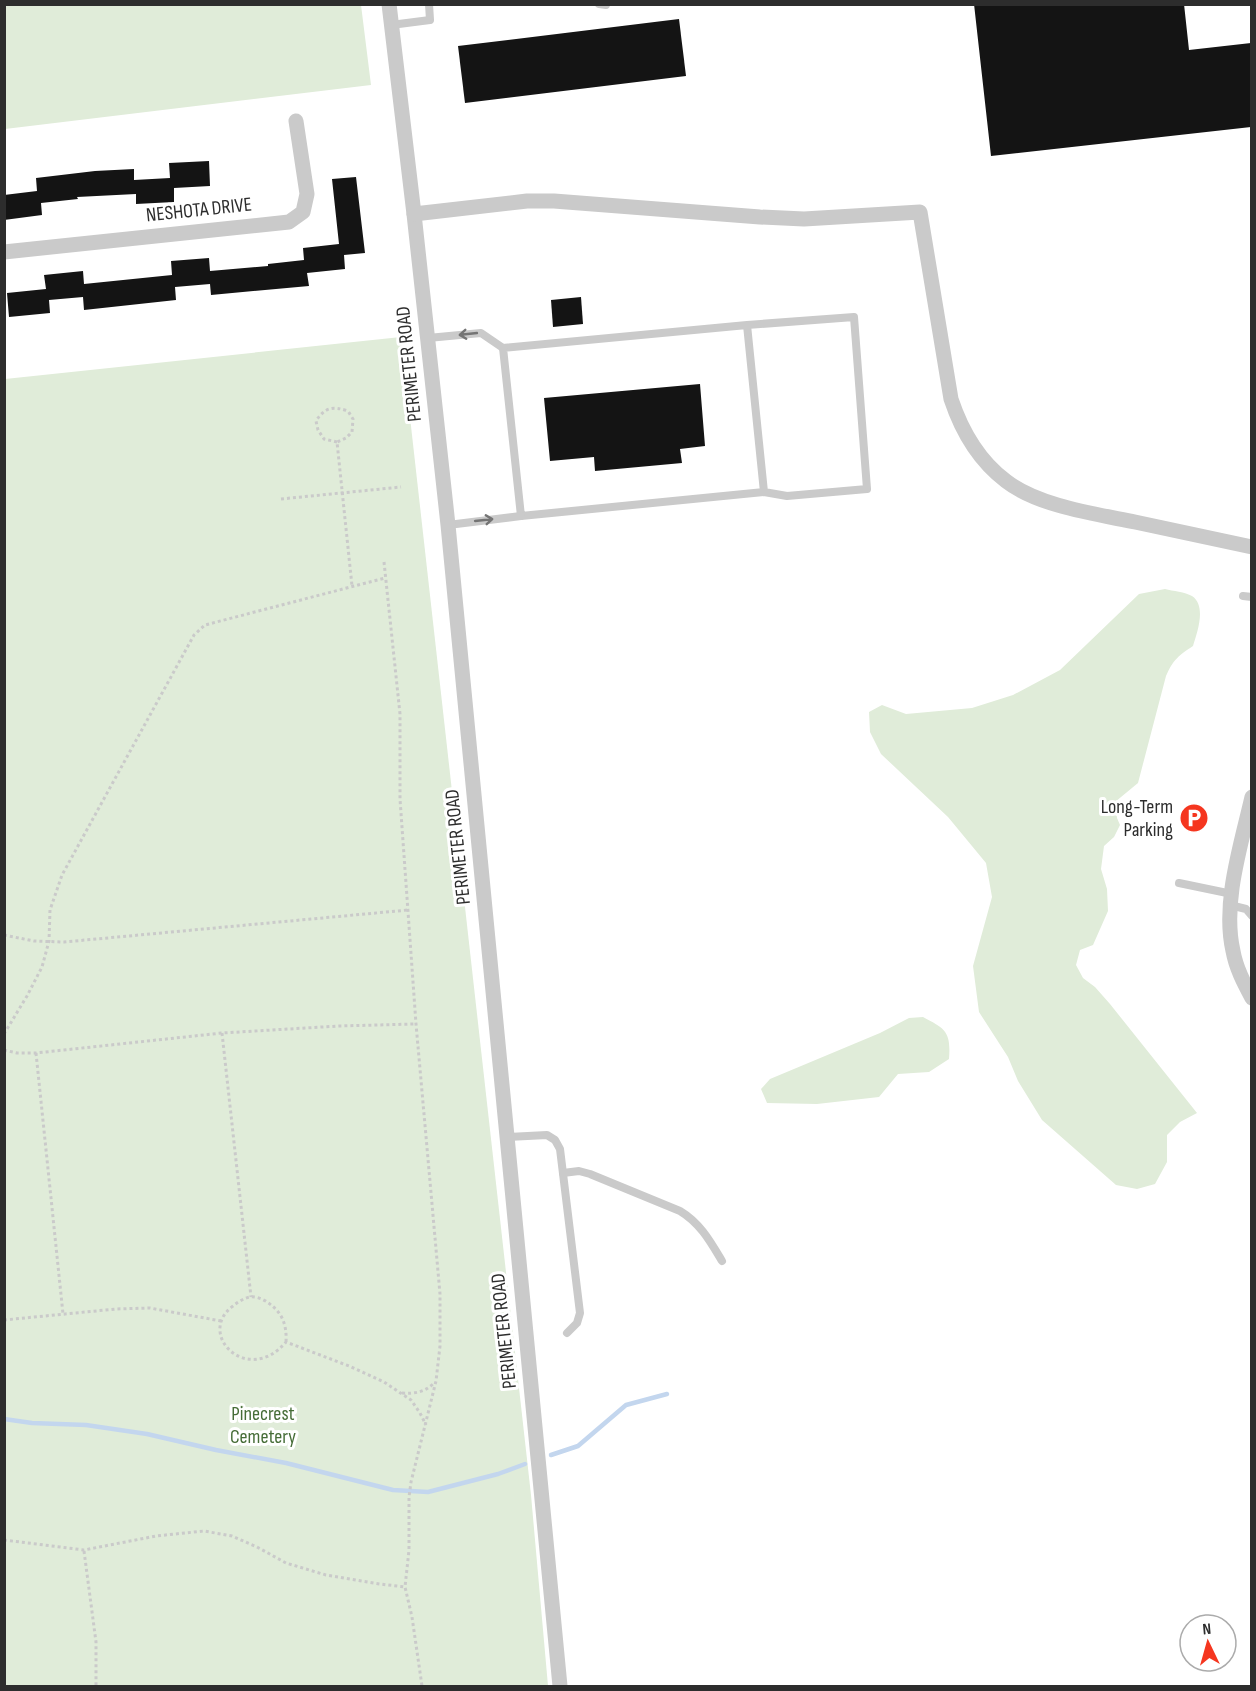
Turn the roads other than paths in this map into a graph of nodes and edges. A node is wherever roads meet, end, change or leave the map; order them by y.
1 (389, 4) edge
2 (429, 4) edge
3 (391, 25) junction
4 (296, 122) dead end
5 (414, 214) junction
6 (4, 252) edge
7 (747, 325) junction
8 (428, 339) junction
9 (503, 348) junction
10 (764, 492) junction
11 (521, 516) junction
12 (448, 525) junction
13 (1251, 547) edge
14 (1251, 797) edge
15 (1179, 883) dead end
16 (1231, 900) junction
17 (1250, 910) edge
18 (1251, 998) edge
19 (507, 1137) junction
20 (563, 1173) junction
21 (722, 1261) dead end
22 (567, 1333) dead end
23 (560, 1686) edge

1 - 3 street, PERIMETER ROAD
2 - 3 lane
3 - 5 street, PERIMETER ROAD
4 - 6 street, NESHOTA DRIVE
5 - 8 street, PERIMETER ROAD
5 - 13 street
7 - 9 lane
7 - 10 lane
7 - 10 lane
9 -> 8 lane
8 - 12 street, PERIMETER ROAD
9 - 11 lane
10 - 11 lane
12 -> 11 lane
12 - 19 street, PERIMETER ROAD
14 - 16 street
15 - 16 lane
16 - 17 lane
16 - 18 street
19 - 20 lane
19 - 23 street, PERIMETER ROAD
20 - 21 lane
20 - 22 lane

